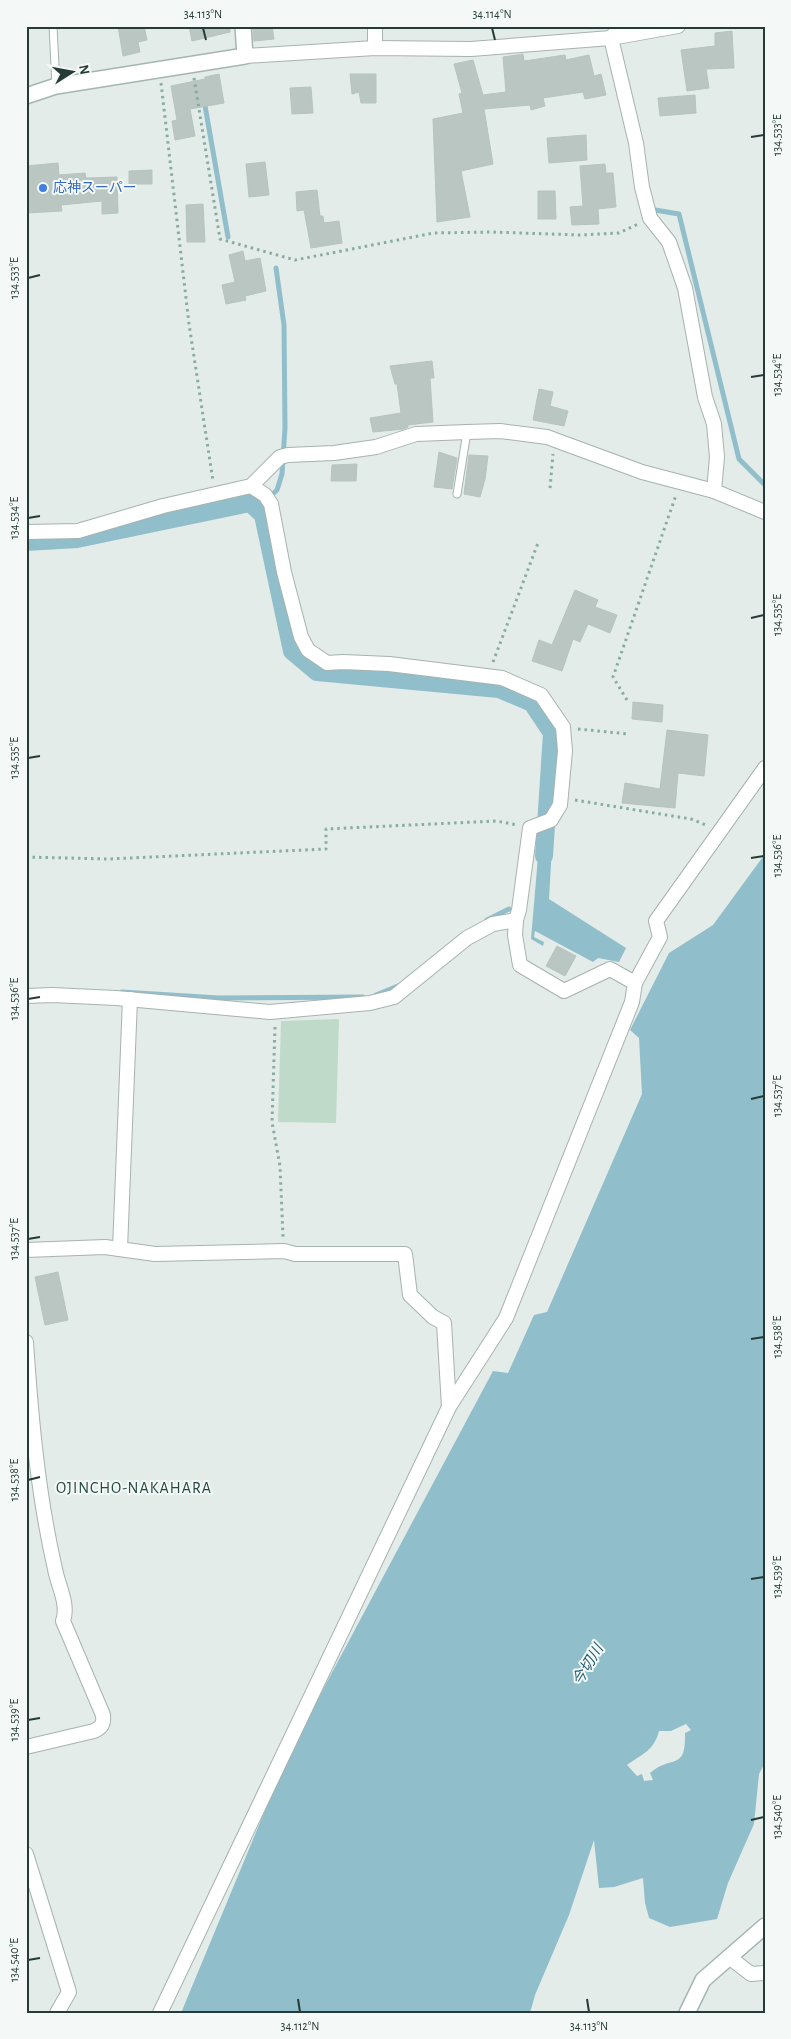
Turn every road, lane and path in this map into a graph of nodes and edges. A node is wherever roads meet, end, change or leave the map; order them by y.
1 (53, 26) edge
2 (243, 26) edge
3 (375, 26) edge
4 (621, 26) edge
5 (678, 26) edge
6 (611, 38) junction
7 (375, 48) junction
8 (245, 56) junction
9 (192, 65) junction
10 (160, 70) junction
11 (56, 86) junction
12 (26, 96) edge
13 (650, 218) junction
14 (467, 432) junction
15 (555, 440) junction
16 (681, 482) junction
17 (251, 486) junction
18 (550, 488) dead end
19 (714, 491) junction
20 (216, 494) junction
21 (457, 494) dead end
22 (765, 512) edge
23 (26, 532) edge
24 (538, 543) dead end
25 (487, 676) junction
26 (627, 700) dead end
27 (563, 727) junction
28 (630, 734) dead end
29 (765, 768) edge
30 (560, 798) junction
31 (540, 824) junction
32 (721, 831) junction
33 (26, 857) edge
34 (516, 920) junction
35 (635, 983) junction
36 (26, 996) edge
37 (130, 999) junction
38 (275, 1011) junction
39 (120, 1249) junction
40 (26, 1250) edge
41 (284, 1250) junction
42 (26, 1342) edge
43 (449, 1407) junction
44 (30, 1436) edge
45 (26, 1747) edge
46 (26, 1854) edge
47 (764, 1928) edge
48 (729, 1957) junction
49 (765, 1973) edge
50 (57, 2013) edge
51 (160, 2013) edge
52 (687, 2013) edge

1 - 11 lane
2 - 8 street
3 - 7 street
4 - 6 street
5 - 6 street
6 - 7 street
6 - 13 street
7 - 8 street
8 - 9 street
9 - 10 street
9 - 13 path
10 - 11 street
10 - 20 path
11 - 12 street
13 - 19 street
14 - 15 street
14 - 17 street
14 - 21 lane
15 - 16 street
15 - 18 path
16 - 19 street
16 - 26 path
17 - 20 street
17 - 25 street
19 - 22 street
20 - 23 street
24 - 25 path
25 - 27 street
27 - 28 path
27 - 30 street
29 - 32 street
30 - 31 street
30 - 32 path
31 - 33 path
31 - 34 street
32 - 35 street
34 - 35 street
34 - 38 street
35 - 43 street
36 - 37 street
37 - 38 street
37 - 39 street
38 - 41 path
39 - 40 street
39 - 41 street
41 - 43 street
42 - 44 street
43 - 51 street
44 - 45 street
46 - 50 street
47 - 48 street
48 - 49 street
48 - 52 street

